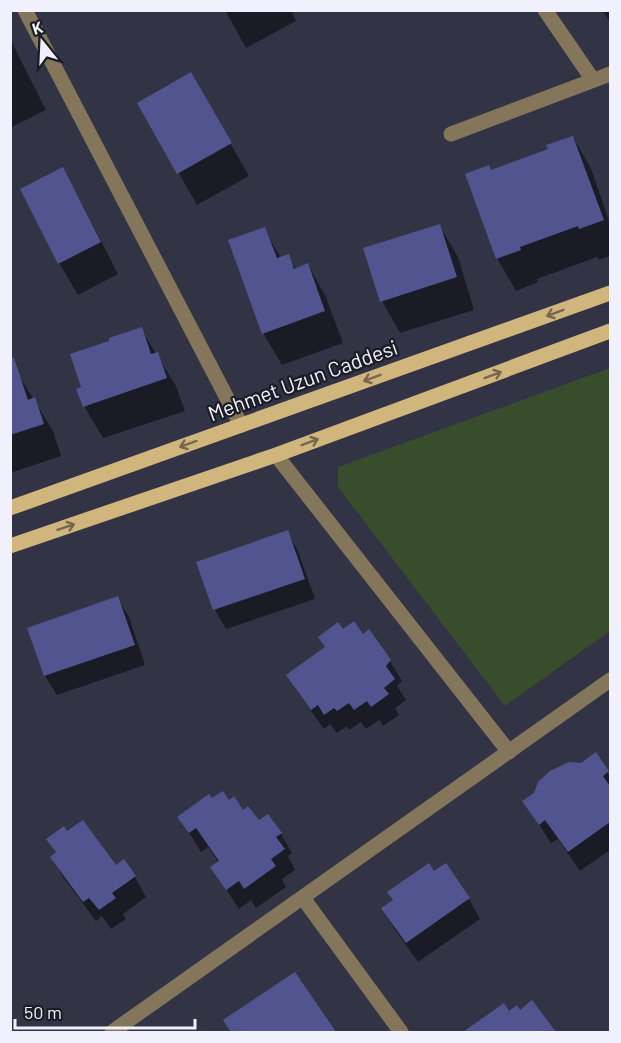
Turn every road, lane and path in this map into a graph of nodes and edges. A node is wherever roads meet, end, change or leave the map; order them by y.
1 (26, 10) edge
2 (545, 10) edge
3 (610, 74) edge
4 (593, 80) junction
5 (451, 134) dead end
6 (610, 293) edge
7 (610, 331) edge
8 (241, 425) junction
9 (276, 455) junction
10 (10, 508) edge
11 (10, 546) edge
12 (610, 680) edge
13 (509, 752) junction
14 (303, 898) junction
15 (112, 1032) edge
16 (402, 1032) edge

1 - 8 street
2 - 4 street
3 - 4 street
4 - 5 street
6 -> 8 main road, Mehmet Uzun Caddesi
9 -> 7 main road
8 -> 10 main road, Mehmet Uzun Caddesi
11 -> 9 main road
9 - 13 street
12 - 13 street
13 - 14 street
14 - 15 street
14 - 16 street

